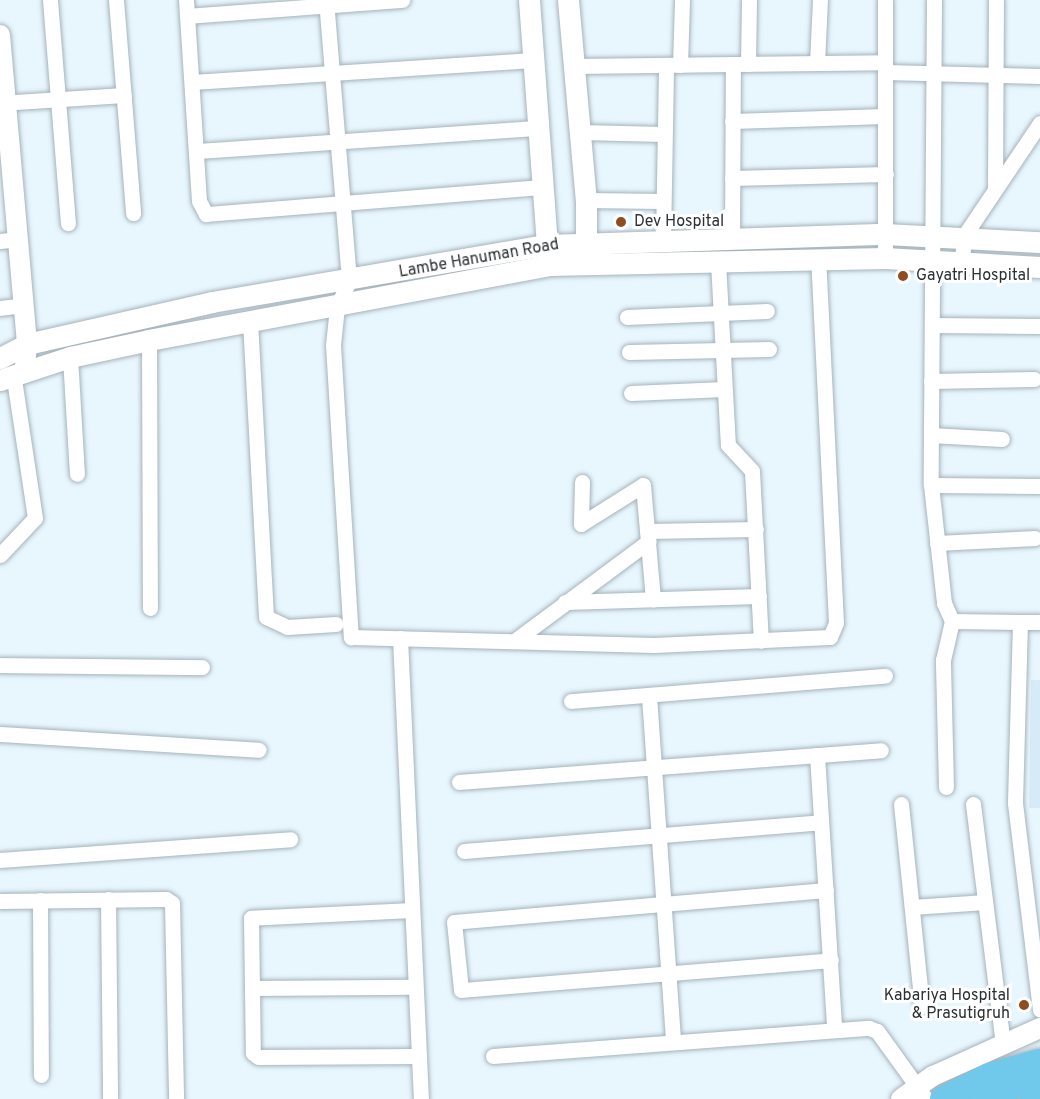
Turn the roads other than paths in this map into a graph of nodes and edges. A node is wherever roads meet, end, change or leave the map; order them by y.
1 (50, 0) edge
2 (116, 0) edge
3 (186, 0) edge
4 (402, 0) edge
5 (529, 0) edge
6 (541, 0) edge
7 (556, 0) edge
8 (568, 0) edge
9 (682, 0) edge
10 (749, 0) edge
11 (820, 0) edge
12 (885, 0) edge
13 (934, 0) edge
14 (996, 0) edge
15 (326, 2) edge
16 (187, 16) junction
17 (0, 36) edge
18 (533, 60) junction
19 (817, 63) junction
20 (740, 64) junction
21 (673, 65) junction
22 (574, 66) junction
23 (885, 67) junction
24 (332, 72) junction
25 (933, 73) junction
26 (995, 75) junction
27 (1040, 76) edge
28 (192, 82) junction
29 (124, 95) junction
30 (58, 100) junction
31 (4, 103) edge
32 (885, 116) junction
33 (732, 121) junction
34 (1040, 123) edge
35 (538, 128) junction
36 (580, 132) junction
37 (664, 134) junction
38 (338, 139) junction
39 (198, 151) junction
40 (6, 171) edge
41 (886, 174) junction
42 (732, 178) junction
43 (543, 187) junction
44 (995, 187) junction
45 (586, 200) junction
46 (662, 201) junction
47 (344, 205) junction
48 (133, 213) dead end
49 (68, 223) dead end
50 (885, 234) junction
51 (930, 234) junction
52 (964, 236) junction
53 (732, 239) junction
54 (9, 240) edge
55 (663, 241) junction
56 (1039, 241) edge
57 (586, 244) junction
58 (548, 249) junction
59 (885, 258) junction
60 (930, 258) junction
61 (818, 259) junction
62 (962, 260) junction
63 (718, 262) junction
64 (1040, 267) edge
65 (349, 281) junction
66 (24, 305) junction
67 (337, 306) junction
68 (0, 308) edge
69 (767, 311) dead end
70 (720, 315) junction
71 (627, 317) dead end
72 (250, 321) junction
73 (932, 325) junction
74 (1040, 326) edge
75 (149, 340) junction
76 (27, 344) junction
77 (769, 349) dead end
78 (721, 350) junction
79 (629, 352) dead end
80 (70, 357) junction
81 (10, 370) edge
82 (1034, 379) dead end
83 (931, 381) junction
84 (724, 389) junction
85 (631, 393) dead end
86 (931, 435) junction
87 (1002, 439) dead end
88 (77, 474) dead end
89 (582, 482) dead end
90 (931, 485) junction
91 (1040, 486) edge
92 (756, 529) junction
93 (649, 536) junction
94 (1035, 538) dead end
95 (937, 543) junction
96 (0, 555) edge
97 (759, 596) junction
98 (653, 600) junction
99 (565, 602) junction
100 (150, 608) dead end
101 (952, 621) junction
102 (1020, 622) junction
103 (1040, 622) edge
104 (336, 624) dead end
105 (400, 638) junction
106 (517, 639) junction
107 (761, 641) junction
108 (0, 665) edge
109 (202, 666) dead end
110 (885, 676) dead end
111 (649, 696) junction
112 (571, 701) dead end
113 (0, 734) edge
114 (259, 750) dead end
115 (881, 750) dead end
116 (817, 755) junction
117 (655, 767) junction
118 (459, 782) dead end
119 (946, 787) dead end
120 (901, 804) dead end
121 (973, 804) dead end
122 (821, 822) junction
123 (659, 834) junction
124 (290, 839) dead end
125 (464, 851) dead end
126 (0, 860) edge
127 (825, 890) junction
128 (108, 899) junction
129 (40, 900) junction
130 (0, 901) edge
131 (985, 902) junction
132 (663, 904) junction
133 (912, 907) junction
134 (412, 910) junction
135 (831, 960) junction
136 (668, 972) junction
137 (416, 987) junction
138 (252, 988) junction
139 (922, 1006) dead end
140 (1040, 1009) edge
141 (834, 1028) junction
142 (1040, 1028) edge
143 (673, 1041) junction
144 (1003, 1045) junction
145 (418, 1056) junction
146 (493, 1056) dead end
147 (1040, 1061) edge
148 (41, 1075) dead end
149 (1040, 1078) edge
150 (922, 1093) edge
151 (1040, 1096) edge
152 (110, 1099) edge
153 (176, 1099) edge
154 (421, 1099) edge
155 (901, 1099) edge
156 (942, 1099) edge
157 (981, 1099) edge
158 (1032, 1099) edge

1 - 30 street
2 - 29 street
3 - 16 street
4 - 15 street
5 - 18 main road
6 - 58 main road
7 - 57 main road
8 - 22 main road
9 - 21 street
10 - 20 street
11 - 19 street
12 - 23 street
13 - 25 street
14 - 26 street
15 - 16 street
15 - 24 street
16 - 28 street
17 - 31 street
18 - 24 street
18 - 35 main road
19 - 20 street
19 - 23 street
20 - 21 street
20 - 33 street
21 - 22 street
21 - 37 street
22 - 36 main road
23 - 25 street
23 - 32 street
24 - 28 street
24 - 38 street
25 - 26 street
25 - 51 street
26 - 27 street
26 - 44 street
28 - 39 street
29 - 30 street
29 - 48 street
30 - 31 street
30 - 49 street
31 - 40 street
32 - 33 street
32 - 41 street
33 - 42 street
34 - 44 street
35 - 38 street
35 - 43 main road
36 - 37 street
36 - 45 main road
37 - 46 street
38 - 39 street
38 - 47 street
39 - 47 street
40 - 54 street
41 - 42 street
41 - 50 street
42 - 53 street
43 - 47 street
43 - 58 main road
44 - 52 street
45 - 46 street
45 - 57 main road
46 - 55 street
47 - 65 street
50 - 51 main road, Lambe Hanuman Road
50 - 53 main road, Lambe Hanuman Road
50 - 59 street
51 - 52 main road, Lambe Hanuman Road
51 - 60 street
52 - 56 main road, Lambe Hanuman Road
52 - 62 street
53 - 55 main road, Lambe Hanuman Road
54 - 66 street
55 - 57 main road, Lambe Hanuman Road
57 - 58 main road, Lambe Hanuman Road
57 - 63 main road, Lambe Hanuman Road
58 - 65 main road, Lambe Hanuman Road
58 - 67 main road, Lambe Hanuman Road
59 - 60 main road, Lambe Hanuman Road
59 - 61 main road, Lambe Hanuman Road
60 - 62 main road, Lambe Hanuman Road
60 - 73 street
61 - 63 main road, Lambe Hanuman Road
61 - 107 street
62 - 64 main road, Lambe Hanuman Road
63 - 70 street
65 - 67 street
65 - 76 main road, Lambe Hanuman Road
66 - 68 street
66 - 76 street
67 - 72 main road, Lambe Hanuman Road
67 - 105 street
69 - 70 street
70 - 71 street
70 - 78 street
72 - 75 main road, Lambe Hanuman Road
72 - 104 street
73 - 74 street
73 - 83 street
75 - 80 main road, Lambe Hanuman Road
75 - 100 street
76 - 81 main road, Lambe Hanuman Road
77 - 78 street
78 - 79 street
78 - 84 street
80 - 81 main road, Lambe Hanuman Road
80 - 88 street
81 - 96 street
82 - 83 street
83 - 86 street
84 - 85 street
84 - 92 street
86 - 87 street
86 - 90 street
89 - 93 street
90 - 91 street
90 - 95 street
92 - 93 street
92 - 97 street
93 - 98 street
93 - 99 street
94 - 95 street
95 - 101 street
97 - 98 street
97 - 107 street
98 - 99 street
99 - 106 street
101 - 102 street
101 - 119 street
102 - 103 street
102 - 140 street
105 - 106 street
105 - 134 street
106 - 107 street
108 - 109 street
110 - 111 street
111 - 112 street
111 - 117 street
113 - 114 street
115 - 116 street
116 - 117 street
116 - 122 street
117 - 118 street
117 - 123 street
120 - 133 street
121 - 131 street
122 - 123 street
122 - 127 street
123 - 125 street
123 - 132 street
124 - 126 street
127 - 132 street
127 - 135 street
128 - 129 street
128 - 152 street
128 - 153 street
129 - 130 street
129 - 148 street
131 - 133 street
131 - 144 street
132 - 136 street
132 - 136 street
133 - 139 street
134 - 137 street
134 - 138 street
135 - 136 street
135 - 141 street
136 - 143 street
137 - 138 street
137 - 145 street
138 - 145 street
141 - 143 street
141 - 150 street
142 - 144 street
143 - 146 street
144 - 150 street
145 - 154 street
147 - 156 main road
149 - 157 main road
150 - 155 street
151 - 158 main road

